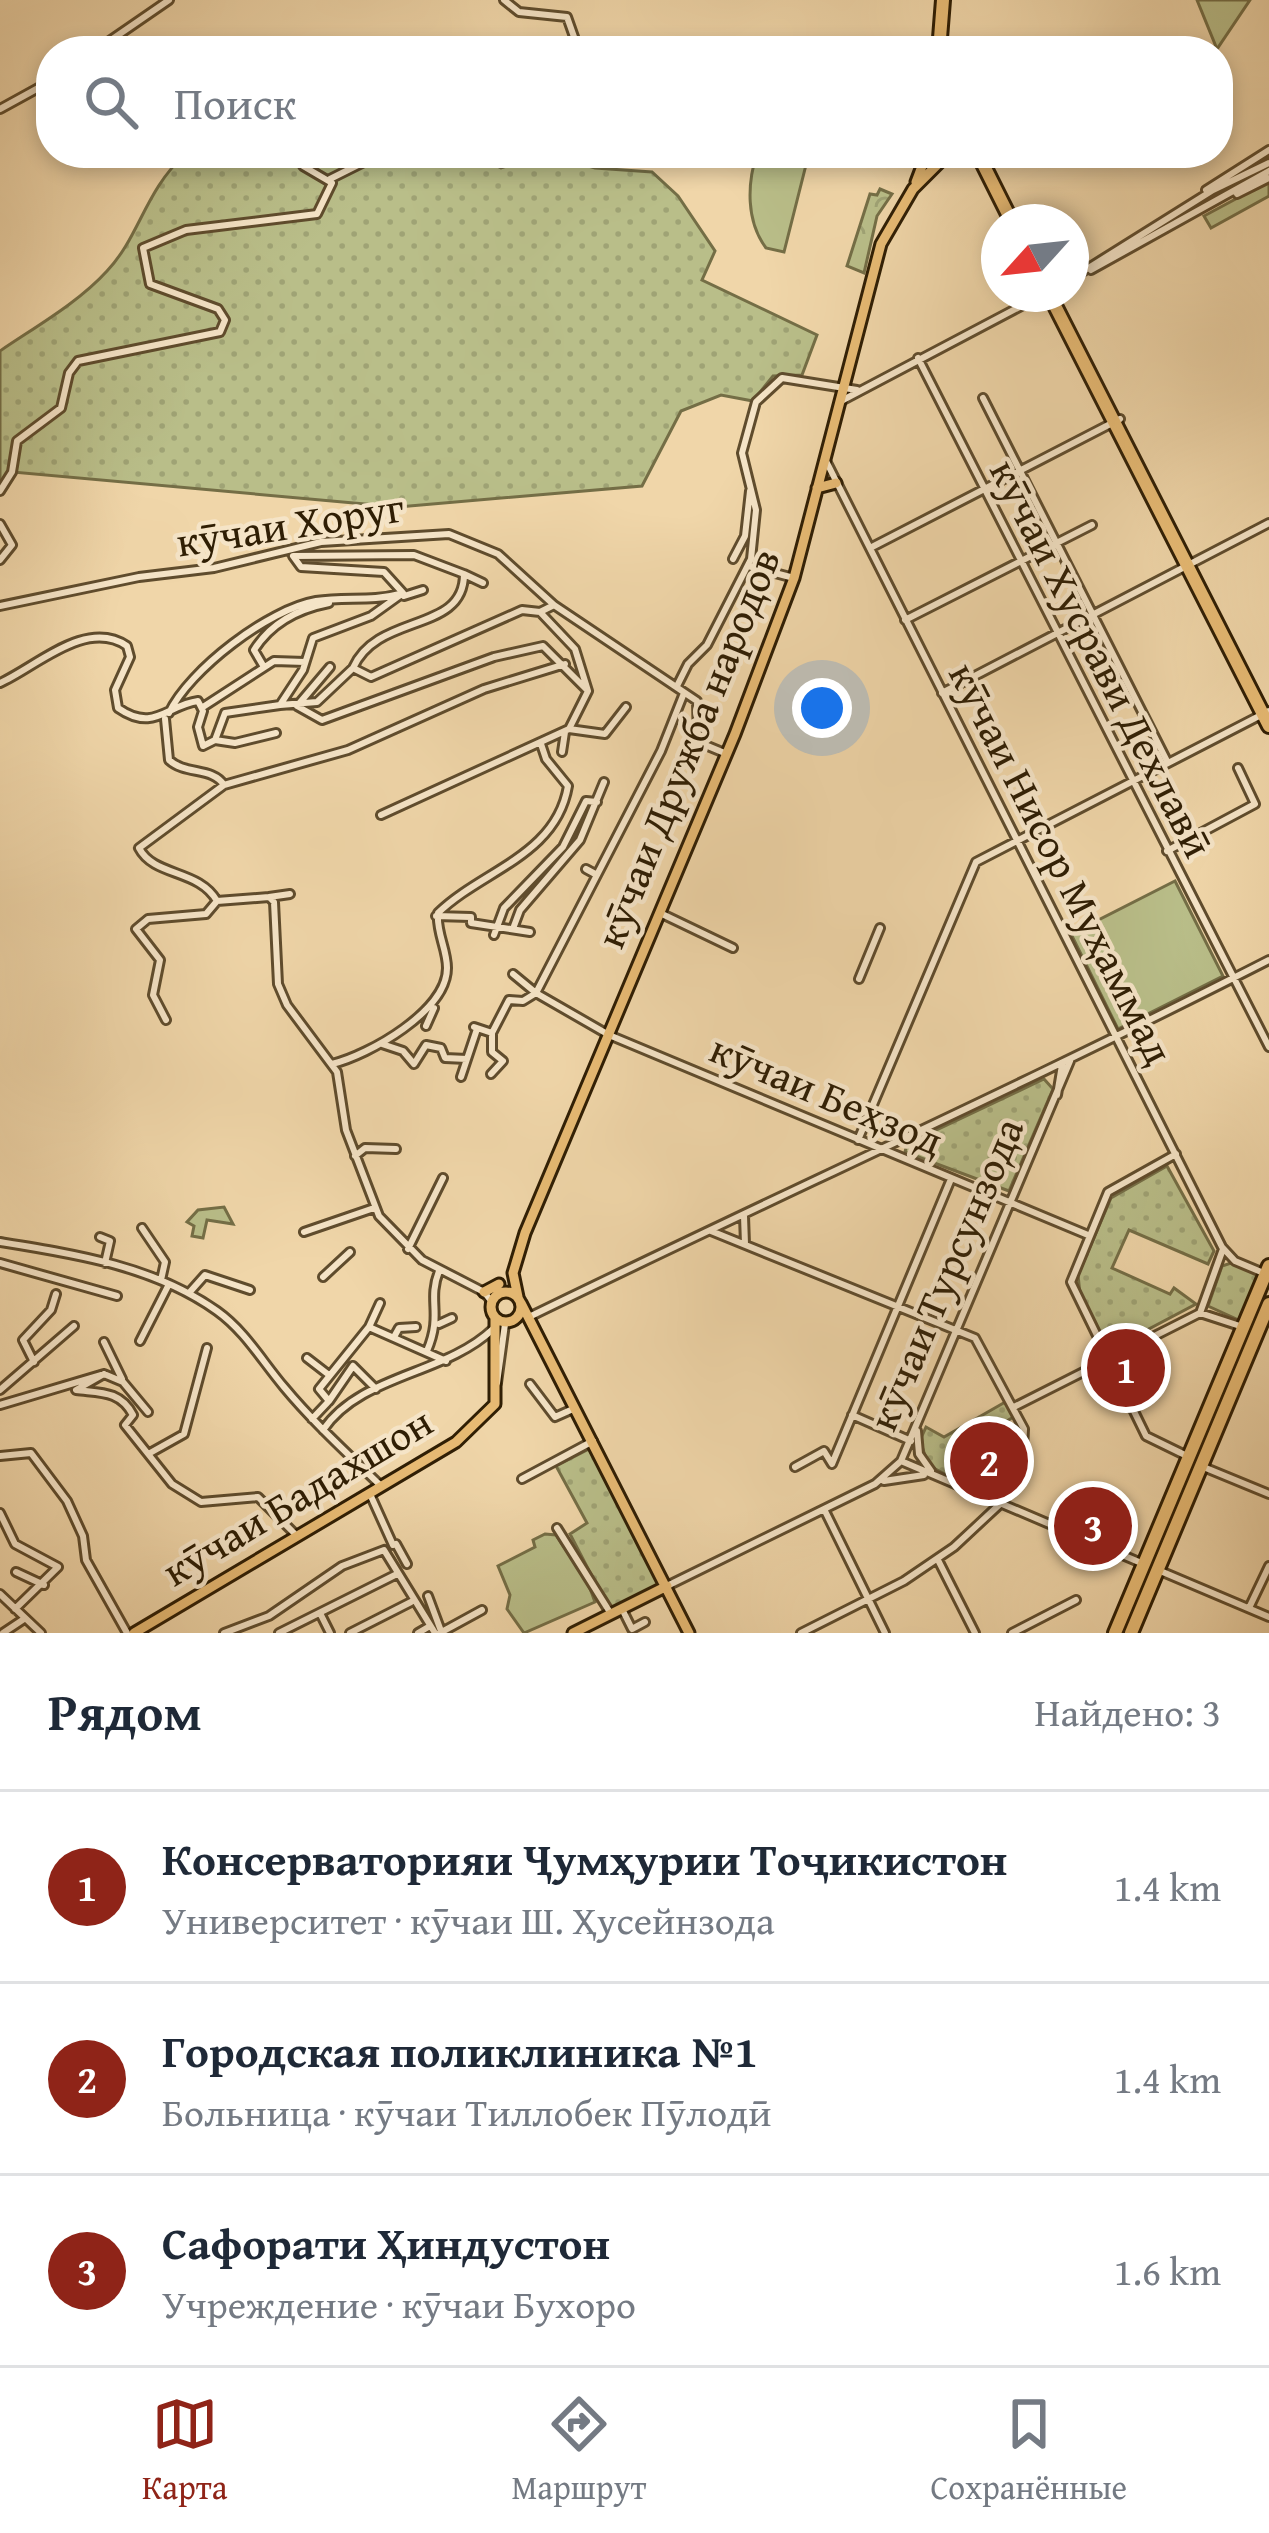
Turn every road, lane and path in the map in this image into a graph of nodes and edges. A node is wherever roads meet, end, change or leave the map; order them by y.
1 (169, 0) edge
2 (504, 0) edge
3 (947, 0) edge
4 (117, 36) edge
5 (574, 36) edge
6 (944, 36) edge
7 (36, 89) edge
8 (0, 109) edge
9 (1269, 150) edge
10 (1259, 156) junction
11 (307, 168) edge
12 (352, 168) edge
13 (929, 168) edge
14 (929, 168) edge
15 (985, 168) edge
16 (1269, 171) edge
17 (1243, 175) junction
18 (330, 179) junction
19 (913, 189) junction
20 (1208, 193) junction
21 (1198, 199) junction
22 (1218, 201) junction
23 (1006, 204) edge
24 (1089, 269) edge
25 (1089, 269) edge
26 (1013, 312) edge
27 (1060, 312) edge
28 (918, 358) junction
29 (843, 386) junction
30 (857, 390) junction
31 (983, 398) dead end
32 (840, 402) junction
33 (1117, 420) junction
34 (824, 458) junction
35 (1019, 471) junction
36 (821, 475) junction
37 (839, 486) junction
38 (750, 488) junction
39 (818, 488) junction
40 (983, 490) junction
41 (0, 491) edge
42 (1269, 523) edge
43 (0, 524) edge
44 (1092, 525) dead end
45 (1056, 543) junction
46 (872, 547) junction
47 (292, 552) junction
48 (733, 559) dead end
49 (0, 560) edge
50 (1019, 562) junction
51 (1189, 565) junction
52 (748, 566) junction
53 (464, 574) junction
54 (794, 578) junction
55 (483, 583) dead end
56 (423, 590) dead end
57 (402, 595) junction
58 (345, 600) junction
59 (554, 605) junction
60 (0, 606) edge
61 (541, 612) junction
62 (1092, 615) junction
63 (905, 620) junction
64 (1055, 634) junction
65 (305, 662) junction
66 (565, 664) junction
67 (263, 667) junction
68 (330, 667) dead end
69 (353, 668) junction
70 (0, 683) edge
71 (680, 690) junction
72 (588, 691) junction
73 (942, 693) junction
74 (280, 705) junction
75 (298, 706) junction
76 (202, 707) junction
77 (626, 707) dead end
78 (1268, 716) edge
79 (167, 717) junction
80 (567, 730) junction
81 (276, 734) dead end
82 (215, 740) junction
83 (541, 744) junction
84 (562, 752) dead end
85 (727, 754) junction
86 (1167, 761) junction
87 (1238, 768) dead end
88 (1130, 780) junction
89 (604, 782) dead end
90 (224, 784) junction
91 (597, 802) junction
92 (381, 815) dead end
93 (1016, 839) junction
94 (1167, 851) junction
95 (586, 869) dead end
96 (597, 875) junction
97 (290, 894) dead end
98 (269, 897) junction
99 (217, 901) junction
100 (657, 911) junction
101 (436, 916) junction
102 (514, 926) junction
103 (880, 928) dead end
104 (495, 931) junction
105 (530, 932) dead end
106 (733, 948) dead end
107 (1269, 960) edge
108 (513, 974) dead end
109 (1234, 978) junction
110 (859, 979) dead end
111 (536, 993) junction
112 (442, 1001) dead end
113 (434, 1008) junction
114 (166, 1020) dead end
115 (426, 1026) dead end
116 (492, 1033) junction
117 (610, 1035) junction
118 (1116, 1037) junction
119 (382, 1044) junction
120 (1269, 1047) edge
121 (467, 1059) junction
122 (1066, 1063) junction
123 (332, 1064) junction
124 (491, 1074) dead end
125 (1042, 1075) junction
126 (461, 1077) dead end
127 (1056, 1090) junction
128 (858, 1140) junction
129 (906, 1141) junction
130 (882, 1148) junction
131 (396, 1149) dead end
132 (1176, 1154) junction
133 (355, 1156) junction
134 (860, 1158) junction
135 (908, 1160) junction
136 (443, 1178) dead end
137 (951, 1178) junction
138 (1011, 1204) junction
139 (375, 1207) junction
140 (744, 1216) junction
141 (142, 1228) dead end
142 (708, 1230) junction
143 (304, 1232) dead end
144 (1088, 1235) junction
145 (100, 1237) dead end
146 (0, 1242) edge
147 (746, 1244) junction
148 (1222, 1247) junction
149 (408, 1250) junction
150 (350, 1252) dead end
151 (517, 1256) junction
152 (1234, 1261) junction
153 (0, 1263) edge
154 (105, 1263) junction
155 (1220, 1266) junction
156 (440, 1271) junction
157 (1268, 1272) edge
158 (323, 1277) dead end
159 (165, 1282) junction
160 (250, 1290) dead end
161 (189, 1293) junction
162 (56, 1294) dead end
163 (117, 1296) dead end
164 (490, 1297) junction
165 (519, 1300) junction
166 (380, 1303) dead end
167 (898, 1304) junction
168 (1269, 1306) edge
169 (1202, 1309) junction
170 (529, 1317) junction
171 (452, 1318) dead end
172 (439, 1324) junction
173 (74, 1326) dead end
174 (369, 1327) junction
175 (416, 1327) dead end
176 (502, 1327) junction
177 (958, 1330) junction
178 (1250, 1330) junction
179 (394, 1337) junction
180 (140, 1341) dead end
181 (104, 1342) dead end
182 (207, 1348) dead end
183 (427, 1351) junction
184 (307, 1358) dead end
185 (345, 1359) junction
186 (1108, 1360) junction
187 (446, 1361) junction
188 (34, 1362) junction
189 (353, 1366) junction
190 (104, 1374) junction
191 (329, 1375) junction
192 (123, 1382) junction
193 (530, 1384) dead end
194 (376, 1389) junction
195 (0, 1390) edge
196 (329, 1401) junction
197 (500, 1404) dead end
198 (0, 1405) edge
199 (1014, 1407) junction
200 (573, 1409) dead end
201 (148, 1412) dead end
202 (852, 1414) junction
203 (312, 1419) junction
204 (916, 1428) junction
205 (323, 1430) junction
206 (594, 1440) junction
207 (911, 1441) junction
208 (150, 1453) junction
209 (0, 1456) edge
210 (902, 1459) junction
211 (1195, 1461) junction
212 (795, 1467) dead end
213 (932, 1475) junction
214 (522, 1479) dead end
215 (875, 1484) junction
216 (374, 1488) junction
217 (1269, 1494) edge
218 (999, 1505) junction
219 (824, 1509) junction
220 (0, 1513) edge
221 (557, 1528) dead end
222 (295, 1534) junction
223 (391, 1546) junction
224 (938, 1560) junction
225 (406, 1564) dead end
226 (1269, 1566) edge
227 (1150, 1567) junction
228 (16, 1571) dead end
229 (397, 1574) junction
230 (44, 1585) junction
231 (667, 1586) junction
232 (0, 1594) edge
233 (428, 1596) dead end
234 (866, 1597) junction
235 (1076, 1600) dead end
236 (411, 1602) junction
237 (1249, 1608) junction
238 (15, 1610) junction
239 (482, 1610) dead end
240 (616, 1611) junction
241 (320, 1613) junction
242 (1269, 1617) edge
243 (25, 1619) junction
244 (646, 1622) dead end
245 (688, 1630) edge
246 (437, 1631) edge
247 (38, 1632) edge
248 (239, 1632) edge
249 (3, 1633) edge
250 (130, 1633) edge
251 (224, 1633) edge
252 (279, 1633) edge
253 (330, 1633) edge
254 (350, 1633) edge
255 (418, 1633) edge
256 (573, 1633) edge
257 (674, 1633) edge
258 (801, 1633) edge
259 (885, 1633) edge
260 (975, 1633) edge
261 (1012, 1633) edge
262 (1115, 1633) edge
263 (1130, 1633) edge

1 - 4 street
2 - 5 street
3 - 6 highway
7 - 8 street
9 - 10 street
10 - 17 street
10 - 21 street
11 - 18 street
12 - 18 street
13 - 19 main road
14 - 19 main road
15 - 23 highway
16 - 17 street
16 - 22 street
17 - 20 street
18 - 41 street
19 - 29 main road, кӯчаи Дружба народов
20 - 21 street
20 - 22 street
21 - 24 street
22 - 25 street
26 - 28 street
27 - 33 highway
28 - 30 street
28 - 40 street, кӯчаи Хусрави Дехлавӣ
29 - 30 street
29 - 32 main road, кӯчаи Дружба народов
29 - 38 street
30 - 32 street
31 - 35 street
32 - 34 main road, кӯчаи Дружба народов
33 - 35 street
33 - 51 highway
34 - 36 main road, кӯчаи Дружба народов
34 - 37 street, кӯчаи Нисор Муҳаммад
35 - 40 street
35 - 45 street
36 - 37 street
36 - 39 main road, кӯчаи Дружба народов
37 - 39 main road
37 - 46 street, кӯчаи Нисор Муҳаммад
38 - 48 street
38 - 52 street
39 - 54 main road, кӯчаи Дружба народов
40 - 46 street
40 - 50 street, кӯчаи Хусрави Дехлавӣ
42 - 51 street
43 - 49 street
44 - 45 street
45 - 50 street
45 - 62 street
46 - 63 street, кӯчаи Нисор Муҳаммад
47 - 53 street
47 - 57 street
47 - 59 street, кӯчаи Хоруг
47 - 60 street, кӯчаи Хоруг
50 - 63 street
50 - 64 street, кӯчаи Хусрави Дехлавӣ
51 - 62 street
51 - 78 highway
52 - 54 street
52 - 71 street
53 - 55 street
53 - 69 street
54 - 85 main road, кӯчаи Дружба народов
56 - 57 street
57 - 58 street
57 - 65 street
58 - 67 street
58 - 79 street
59 - 61 street
59 - 71 street, кӯчаи Хоруг
61 - 69 street
61 - 72 street
62 - 64 street
62 - 86 street
63 - 73 street, кӯчаи Нисор Муҳаммад
64 - 73 street
64 - 88 street, кӯчаи Хусрави Дехлавӣ
65 - 67 street
65 - 74 street
66 - 72 street
66 - 75 street
66 - 90 street
67 - 76 street
68 - 75 street
69 - 75 street
70 - 79 street
71 - 85 street
71 - 96 street
72 - 80 street
73 - 93 street, кӯчаи Нисор Муҳаммад
74 - 75 street
74 - 82 street
76 - 79 street
76 - 82 street
77 - 80 street
78 - 86 street
79 - 90 street
80 - 83 street
80 - 84 street
81 - 82 street
83 - 92 street
83 - 101 street
85 - 100 main road, кӯчаи Дружба народов
86 - 88 street
87 - 94 street
88 - 93 street
88 - 94 street, кӯчаи Хусрави Дехлавӣ
89 - 91 street
90 - 99 street
91 - 102 street
91 - 104 street
93 - 118 street, кӯчаи Нисор Муҳаммад
93 - 128 street
94 - 109 street, кӯчаи Хусрави Дехлавӣ
95 - 96 street
96 - 111 street
97 - 98 street
98 - 99 street
98 - 123 street
99 - 114 street
100 - 106 street
100 - 117 main road, кӯчаи Дружба народов
101 - 104 street
101 - 113 street
102 - 104 street
102 - 105 street
103 - 110 street
107 - 109 street
108 - 111 street, кӯчаи Беҳзод
109 - 118 street
109 - 120 street, кӯчаи Хусрави Дехлавӣ
111 - 116 street
111 - 117 street, кӯчаи Беҳзод
112 - 113 street
113 - 115 street
113 - 119 street
116 - 121 street
116 - 124 street
117 - 128 street, кӯчаи Беҳзод
117 - 151 main road, кӯчаи Дружба народов
118 - 122 street
118 - 132 street, кӯчаи Нисор Муҳаммад
119 - 121 street
119 - 123 street
121 - 126 street
122 - 125 street
122 - 127 street, кӯчаи Турсунзода
123 - 133 street
125 - 127 street
125 - 129 street
127 - 138 street, кӯчаи Турсунзода
128 - 130 street, кӯчаи Беҳзод
128 - 134 street
129 - 130 street
129 - 135 street
130 - 134 street
130 - 135 street, кӯчаи Беҳзод
131 - 133 street
132 - 144 street
132 - 148 street, кӯчаи Нисор Муҳаммад
133 - 139 street
134 - 140 street
135 - 137 street, кӯчаи Беҳзод
136 - 149 street
137 - 138 street, кӯчаи Беҳзод
137 - 167 street
138 - 144 street, кӯчаи Беҳзод
138 - 177 street, кӯчаи Турсунзода
139 - 143 street
139 - 149 street
140 - 142 street
140 - 147 street
141 - 159 street
142 - 147 street
142 - 170 street
144 - 186 street
145 - 154 street
146 - 154 street
147 - 167 street
148 - 152 street, кӯчаи Нисор Муҳаммад
148 - 155 street
149 - 156 street
150 - 158 street
151 - 164 main road
151 - 165 main road
152 - 155 street
152 - 157 street, кӯчаи Нисор Муҳаммад
153 - 163 street
154 - 159 street
155 - 169 street
156 - 164 street
156 - 172 street
157 - 178 highway
159 - 161 street
159 - 180 street
160 - 161 street
161 - 203 street
162 - 188 street
164 - 165 main road
164 - 176 main road
165 - 170 main road
165 - 176 main road
166 - 174 street
167 - 177 street
167 - 202 street
168 - 178 highway
169 - 178 street
169 - 186 street
170 - 176 main road
170 - 206 main road
171 - 172 street
172 - 183 street
173 - 188 street
174 - 179 street
174 - 185 street
175 - 179 street
176 - 187 street
176 - 197 street
176 - 216 main road, кӯчаи Бадахшон
177 - 199 street
177 - 204 street, кӯчаи Турсунзода
178 - 211 highway
179 - 183 street
181 - 192 street
182 - 208 street
183 - 187 street
184 - 191 street
185 - 189 street
185 - 191 street
186 - 199 street
186 - 211 street
187 - 194 street
188 - 195 street
189 - 194 street
189 - 196 street
190 - 192 street
190 - 198 street
190 - 208 street
191 - 196 street
192 - 201 street
193 - 200 street
194 - 205 street
196 - 203 street
199 - 218 street
202 - 207 street
202 - 212 street
203 - 205 street
204 - 207 street, кӯчаи Турсунзода
204 - 213 street
205 - 216 street
206 - 214 street
206 - 231 main road
207 - 210 street, кӯчаи Турсунзода
208 - 222 street
209 - 250 street
210 - 213 street
210 - 215 street, кӯчаи Турсунзода
211 - 217 street
211 - 227 highway
213 - 215 street
213 - 218 street
215 - 219 street, кӯчаи Турсунзода
216 - 222 main road, кӯчаи Бадахшон
216 - 223 street
218 - 224 street
218 - 227 street
219 - 231 street, кӯчаи Турсунзода
219 - 234 street
220 - 230 street
221 - 240 street
222 - 250 main road, кӯчаи Бадахшон
223 - 225 street
223 - 229 street
223 - 248 street, кӯчаи Бадахшон
224 - 234 street
224 - 260 street
226 - 237 street
227 - 237 street
227 - 262 highway
227 - 263 highway
228 - 230 street
229 - 236 street
229 - 241 street
230 - 238 street
231 - 240 main road
231 - 245 main road
232 - 238 street
233 - 246 street
234 - 258 street
234 - 259 street
235 - 261 street
236 - 246 street
236 - 254 street
237 - 242 street
238 - 243 street
239 - 246 street
240 - 244 street
240 - 256 main road
241 - 252 street
241 - 253 street
243 - 247 street
243 - 249 street
245 - 257 street
246 - 255 street
248 - 251 street

